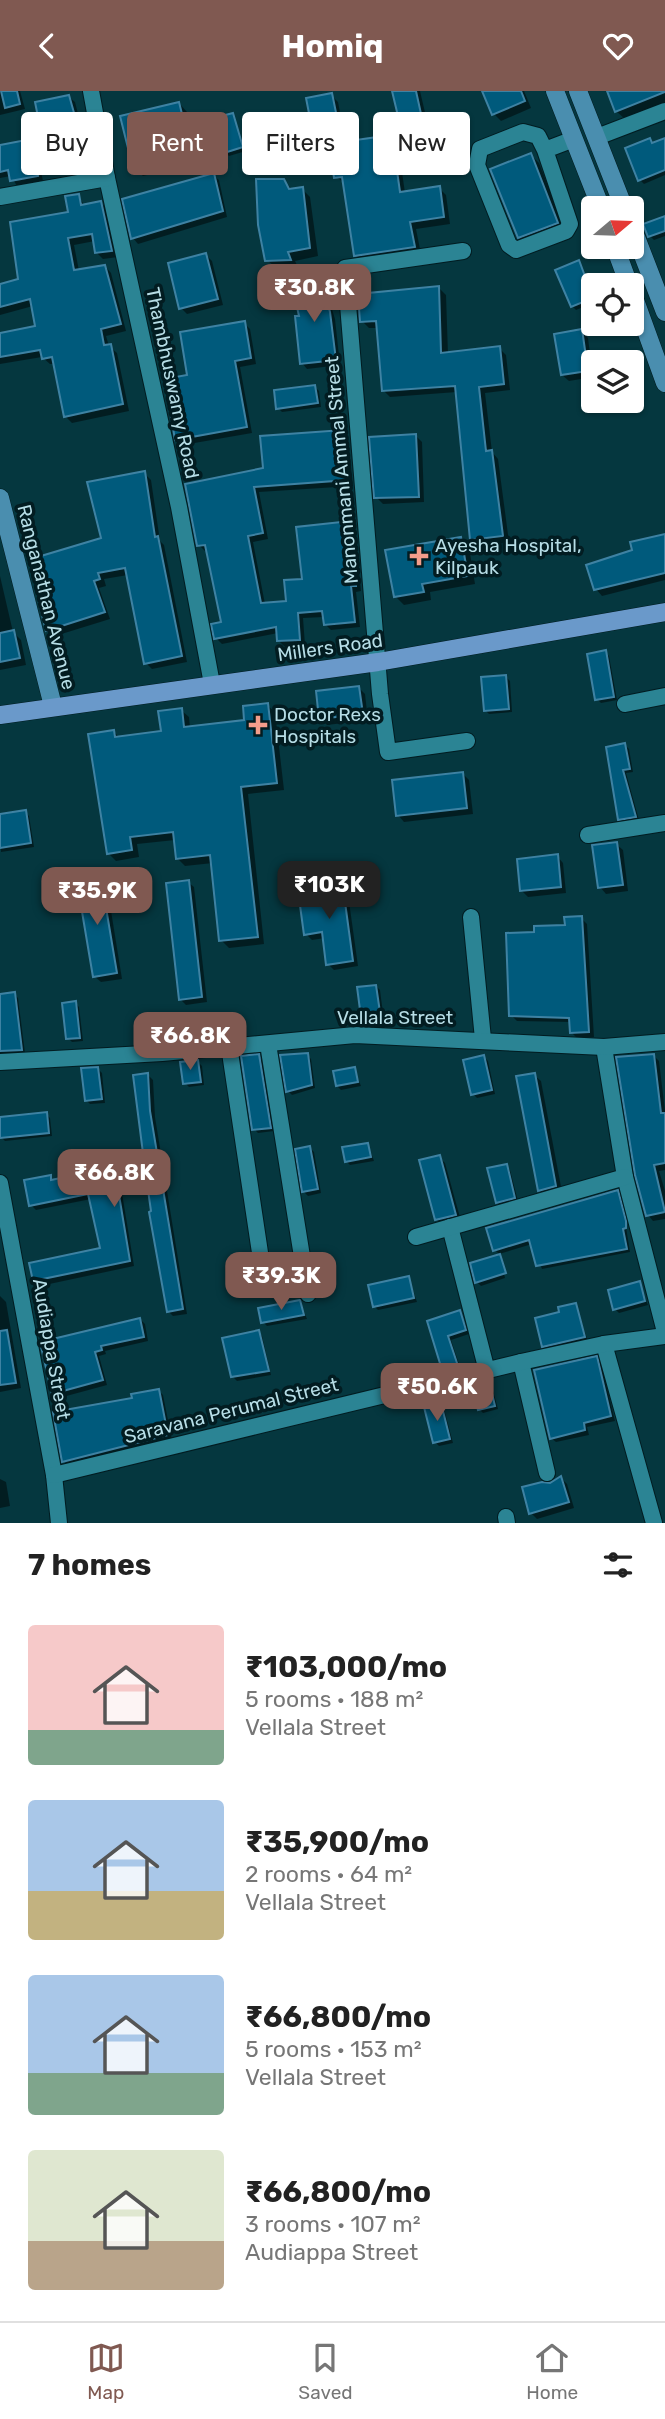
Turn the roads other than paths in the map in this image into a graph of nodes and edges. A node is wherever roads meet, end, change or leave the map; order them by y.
1 (91, 91) edge
2 (555, 91) edge
3 (578, 91) edge
4 (665, 111) edge
5 (597, 137) junction
6 (574, 139) junction
7 (545, 150) junction
8 (107, 178) junction
9 (596, 196) edge
10 (619, 196) edge
11 (0, 197) edge
12 (463, 251) dead end
13 (644, 258) edge
14 (665, 312) edge
15 (644, 325) edge
16 (665, 383) edge
17 (0, 498) edge
18 (665, 611) edge
19 (378, 662) junction
20 (212, 684) junction
21 (665, 696) edge
22 (625, 704) dead end
23 (53, 706) junction
24 (0, 715) edge
25 (467, 741) dead end
26 (665, 823) edge
27 (588, 835) dead end
28 (471, 917) dead end
29 (483, 1039) junction
30 (665, 1042) edge
31 (268, 1044) junction
32 (229, 1046) junction
33 (604, 1047) junction
34 (0, 1062) edge
35 (625, 1177) junction
36 (0, 1183) edge
37 (450, 1227) junction
38 (416, 1237) dead end
39 (265, 1286) dead end
40 (308, 1294) dead end
41 (665, 1334) edge
42 (604, 1344) junction
43 (521, 1362) junction
44 (487, 1371) junction
45 (547, 1473) dead end
46 (54, 1475) junction
47 (59, 1523) edge
48 (654, 1523) edge

1 - 8 street, Thambhuswamy Road
2 - 6 main road
3 - 5 main road
4 - 5 street
5 - 10 main road
6 - 7 street
6 - 9 main road
7 - 7 street
8 - 11 street
8 - 20 street, Thambhuswamy Road
12 - 19 street, Manonmani Ammal Street
13 - 14 main road
15 - 16 main road
17 - 23 main road, Ranganathan Avenue
18 - 19 main road, Millers Road
19 - 20 main road, Millers Road
19 - 25 street
20 - 23 main road, Millers Road
21 - 22 street
23 - 24 main road, Millers Road
26 - 27 street
28 - 29 street
29 - 31 street, Vellala Street
29 - 33 street, Vellala Street
30 - 33 street, Vellala Street
31 - 32 street, Vellala Street
31 - 40 street
32 - 34 street, Vellala Street
32 - 39 street
33 - 35 street
35 - 37 street
35 - 41 street
36 - 46 street, Audiappa Street
37 - 38 street
37 - 44 street
41 - 42 street, Saravana Perumal Street
42 - 43 street, Saravana Perumal Street
42 - 48 street
43 - 44 street, Saravana Perumal Street
43 - 45 street
44 - 46 street, Saravana Perumal Street
46 - 47 street, Audiappa Street

